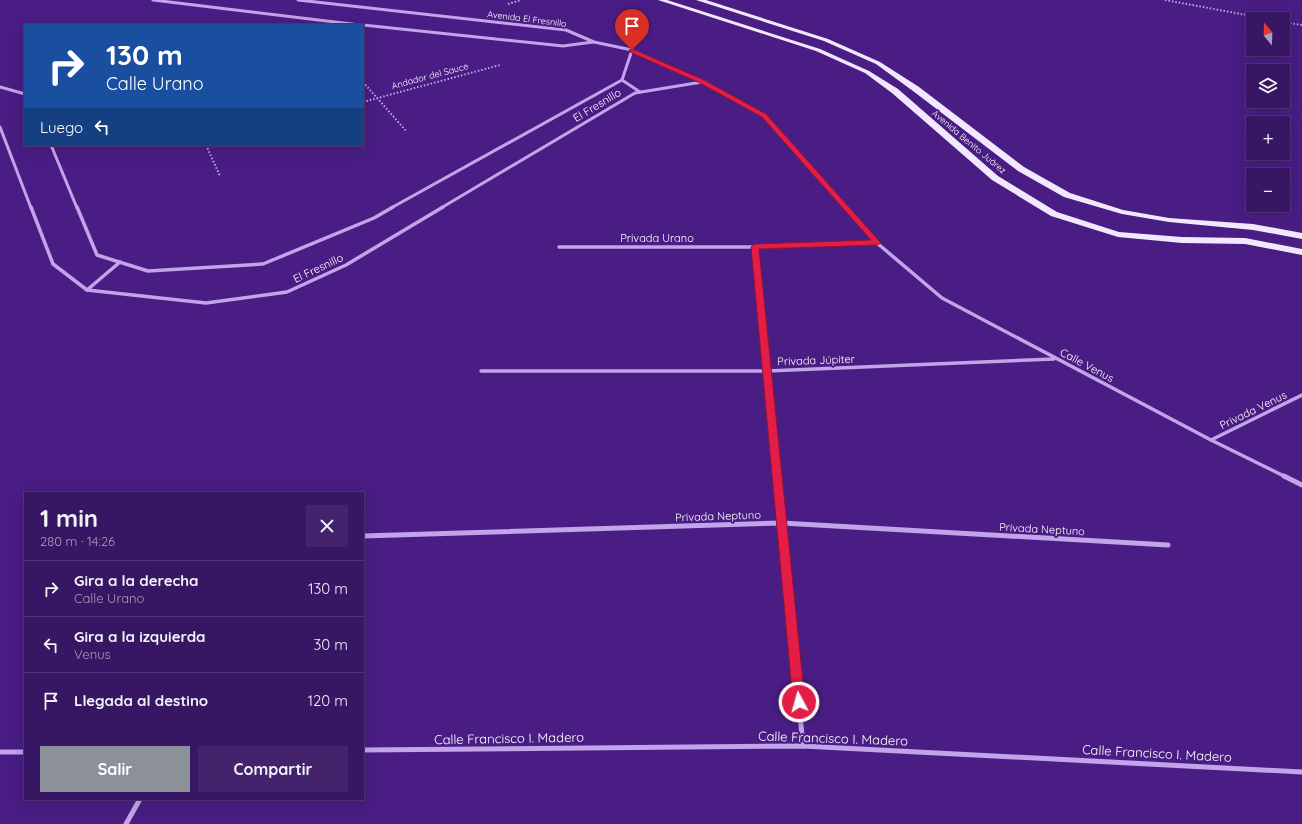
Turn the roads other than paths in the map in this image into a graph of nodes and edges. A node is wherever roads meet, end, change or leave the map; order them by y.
1 (153, 0) edge
2 (298, 0) edge
3 (661, 0) edge
4 (699, 0) edge
5 (352, 24) edge
6 (364, 25) edge
7 (594, 42) junction
8 (632, 50) junction
9 (622, 80) junction
10 (702, 82) junction
11 (0, 87) edge
12 (640, 92) junction
13 (24, 94) edge
14 (0, 127) edge
15 (51, 146) edge
16 (1302, 236) edge
17 (877, 243) junction
18 (559, 247) dead end
19 (755, 247) junction
20 (1302, 252) edge
21 (120, 262) junction
22 (87, 290) junction
23 (1055, 359) junction
24 (482, 371) dead end
25 (767, 371) junction
26 (1302, 395) edge
27 (1211, 440) junction
28 (1302, 485) edge
29 (782, 523) junction
30 (364, 536) edge
31 (1168, 545) dead end
32 (803, 746) junction
33 (364, 750) edge
34 (0, 752) edge
35 (24, 752) edge
36 (1302, 772) edge
37 (139, 800) edge
38 (126, 824) edge

1 - 5 street
2 - 7 street, Avenida El Fresnillo
3 - 20 main road, Avenida Benito Juárez
4 - 16 main road, Avenida Benito Juárez
6 - 7 street, Avenida El Fresnillo
7 - 8 street, Calle Venus
8 - 9 street, El Fresnillo
8 - 10 street, Calle Venus
9 - 12 street
9 - 21 street, El Fresnillo
10 - 12 street, El Fresnillo
10 - 17 street, Calle Venus
11 - 13 street
12 - 22 street, El Fresnillo
14 - 22 street
15 - 21 street, El Fresnillo
17 - 19 street, Privada Urano
17 - 23 street, Calle Venus
18 - 19 street, Privada Urano
19 - 25 street
21 - 22 street
23 - 25 street, Privada Júpiter
23 - 27 street, Calle Venus
24 - 25 street, Privada Júpiter
25 - 29 street
26 - 27 street, Privada Venus
27 - 28 street, Calle Venus
29 - 30 street, Privada Neptuno
29 - 31 street, Privada Neptuno
29 - 32 street
32 - 33 street, Calle Francisco I. Madero
32 - 36 street, Calle Francisco I. Madero
34 - 35 street
37 - 38 street

